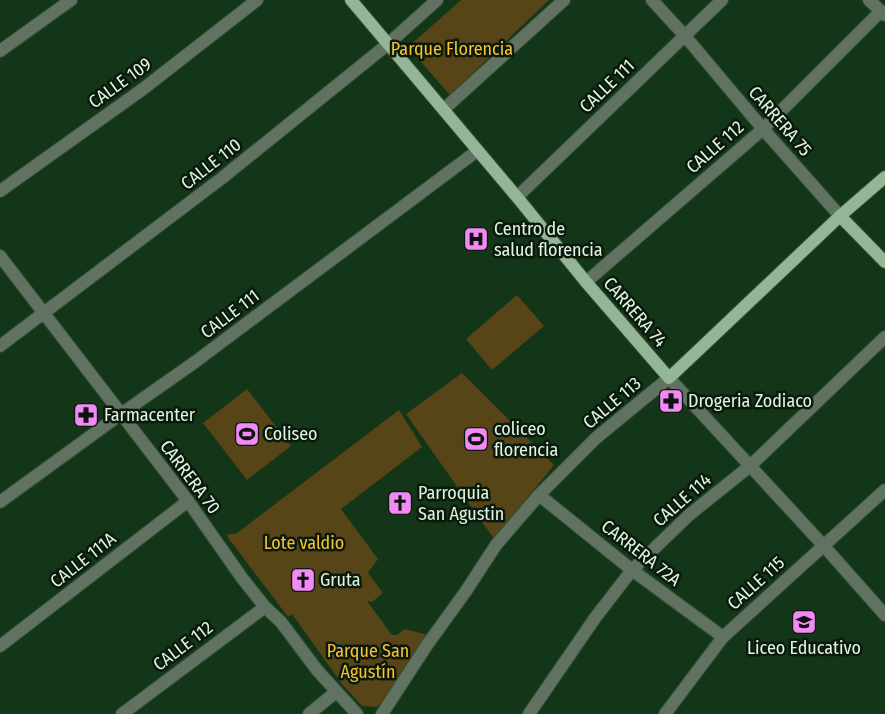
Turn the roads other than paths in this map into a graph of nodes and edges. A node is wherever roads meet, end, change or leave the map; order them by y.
1 (71, 0) edge
2 (257, 0) edge
3 (351, 0) edge
4 (437, 0) edge
5 (564, 0) edge
6 (652, 0) edge
7 (722, 0) edge
8 (869, 0) edge
9 (883, 13) edge
10 (685, 36) junction
11 (388, 44) junction
12 (0, 51) edge
13 (444, 109) junction
14 (763, 129) junction
15 (477, 151) junction
16 (885, 177) edge
17 (0, 191) edge
18 (517, 197) junction
19 (840, 216) junction
20 (0, 256) edge
21 (885, 262) edge
22 (586, 282) junction
23 (43, 313) junction
24 (885, 337) edge
25 (0, 346) edge
26 (669, 378) junction
27 (121, 414) junction
28 (750, 466) junction
29 (885, 490) edge
30 (539, 495) junction
31 (188, 501) junction
32 (0, 502) edge
33 (823, 545) junction
34 (632, 570) junction
35 (265, 607) junction
36 (885, 615) edge
37 (723, 637) junction
38 (0, 646) edge
39 (333, 651) dead end
40 (346, 651) dead end
41 (336, 692) junction
42 (122, 714) edge
43 (309, 714) edge
44 (357, 714) edge
45 (382, 714) edge
46 (529, 714) edge
47 (665, 714) edge

1 - 12 street
2 - 17 street, CALLE 109
3 - 11 main road, CARRERA 74
4 - 11 street, CALLE 110
5 - 13 street
6 - 10 street, CARRERA 75
7 - 10 street, CALLE 111
8 - 9 street
9 - 14 street, CALLE 112
10 - 14 street, CARRERA 75
10 - 18 street, CALLE 111
11 - 13 main road, CARRERA 74
11 - 23 street, CALLE 110
13 - 15 main road, CARRERA 74
14 - 19 street, CARRERA 75
14 - 22 street, CALLE 112
15 - 18 main road, CARRERA 74
15 - 27 street, CALLE 111
16 - 19 main road, CALLE 113
18 - 22 main road, CARRERA 74
19 - 21 main road, CARRERA 75
19 - 26 main road, CALLE 113
20 - 23 street, CARRERA 70
22 - 26 main road, CARRERA 74
23 - 25 street, CALLE 110
23 - 27 street, CARRERA 70
24 - 28 street, CALLE 114
26 - 28 street, CARRERA 74
26 - 30 street, CALLE 113
27 - 31 street, CARRERA 70
27 - 32 street, CALLE 111
28 - 33 street, CARRERA 74
28 - 34 street, CALLE 114
29 - 33 street, CALLE 115
30 - 34 street, CARRERA 72A
30 - 45 street, CALLE 113
31 - 35 street, CARRERA 70
31 - 38 street, CALLE 111A
33 - 36 street, CARRERA 74
33 - 37 street, CALLE 115
34 - 37 street, CARRERA 72A
34 - 46 street, CALLE 114
35 - 41 street, CARRERA 70
35 - 42 street, CALLE 112
37 - 47 street, CALLE 115
39 - 40 street
41 - 43 street
41 - 44 street, CARRERA 70

